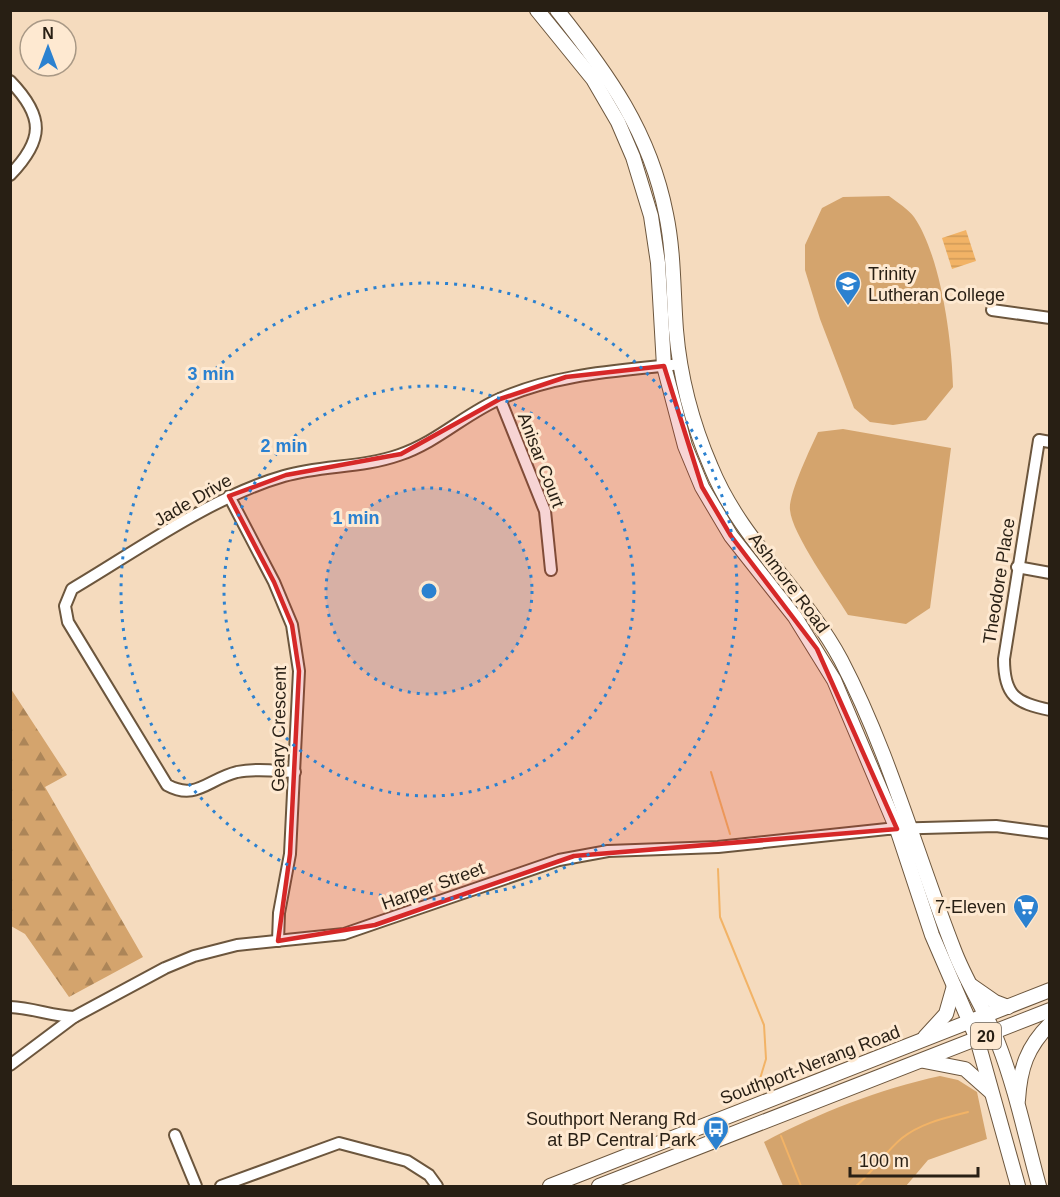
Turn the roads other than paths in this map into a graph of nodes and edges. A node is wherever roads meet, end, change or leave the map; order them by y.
1 (537, 10) edge
2 (557, 10) edge
3 (10, 81) edge
4 (10, 176) edge
5 (992, 310) dead end
6 (1050, 318) edge
7 (680, 364) junction
8 (664, 366) junction
9 (500, 399) junction
10 (1050, 442) edge
11 (229, 496) junction
12 (1017, 567) junction
13 (551, 570) dead end
14 (1050, 573) edge
15 (1050, 710) edge
16 (295, 772) junction
17 (897, 829) junction
18 (913, 830) junction
19 (1050, 832) edge
20 (278, 941) junction
21 (970, 985) junction
22 (954, 986) junction
23 (1050, 990) edge
24 (10, 1007) edge
25 (1008, 1007) junction
26 (1050, 1010) edge
27 (985, 1016) junction
28 (74, 1017) junction
29 (970, 1022) junction
30 (1050, 1024) edge
31 (994, 1033) junction
32 (977, 1039) junction
33 (921, 1041) junction
34 (921, 1060) junction
35 (10, 1065) edge
36 (992, 1094) junction
37 (1018, 1108) junction
38 (175, 1135) dead end
39 (196, 1186) edge
40 (221, 1186) edge
41 (437, 1186) edge
42 (550, 1186) edge
43 (599, 1186) edge
44 (1018, 1186) edge
45 (1039, 1186) edge

1 - 8 main road, Ashmore Road
2 - 7 main road, Ashmore Road
3 - 4 street
5 - 6 street
7 - 8 street, Jade Drive
7 - 18 main road, Ashmore Road
8 - 9 street, Jade Drive
8 - 17 main road, Ashmore Road
9 - 11 street, Jade Drive
9 - 13 street, Anisar Court
10 - 12 street, Theodore Place
11 - 16 street, Geary Crescent
11 - 16 street, Jade Drive
12 - 14 street
12 - 15 street, Theodore Place
16 - 20 street, Geary Crescent
17 - 18 street, Harper Street
17 - 20 street, Harper Street
17 - 22 main road, Ashmore Road
18 - 19 street, Harper Street
18 - 21 main road, Ashmore Road
20 - 28 street, Harper Street
21 - 25 main road
21 - 27 main road, Ashmore Road
22 - 29 main road, Ashmore Road
22 - 33 main road
23 - 25 main road, Southport-Nerang Road / 20
24 - 28 street
25 - 27 main road, Southport-Nerang Road / 20
26 - 31 main road, Southport-Nerang Road / 20
27 - 29 main road, Southport-Nerang Road / 20
27 - 31 main road, Ashmore Road
28 - 35 street, Harper Street
29 - 32 main road, Ashmore Road
29 - 33 main road, Southport-Nerang Road / 20
30 - 37 main road
31 - 32 main road, Southport-Nerang Road / 20
31 - 37 main road, Ashmore Road
32 - 34 main road, Southport-Nerang Road / 20
32 - 36 main road, Ashmore Road
33 - 42 main road, Southport-Nerang Road / 20
34 - 36 main road
34 - 43 main road, Southport-Nerang Road / 20
36 - 44 main road, Ashmore Road
37 - 45 main road, Ashmore Road
38 - 39 street
40 - 41 street

